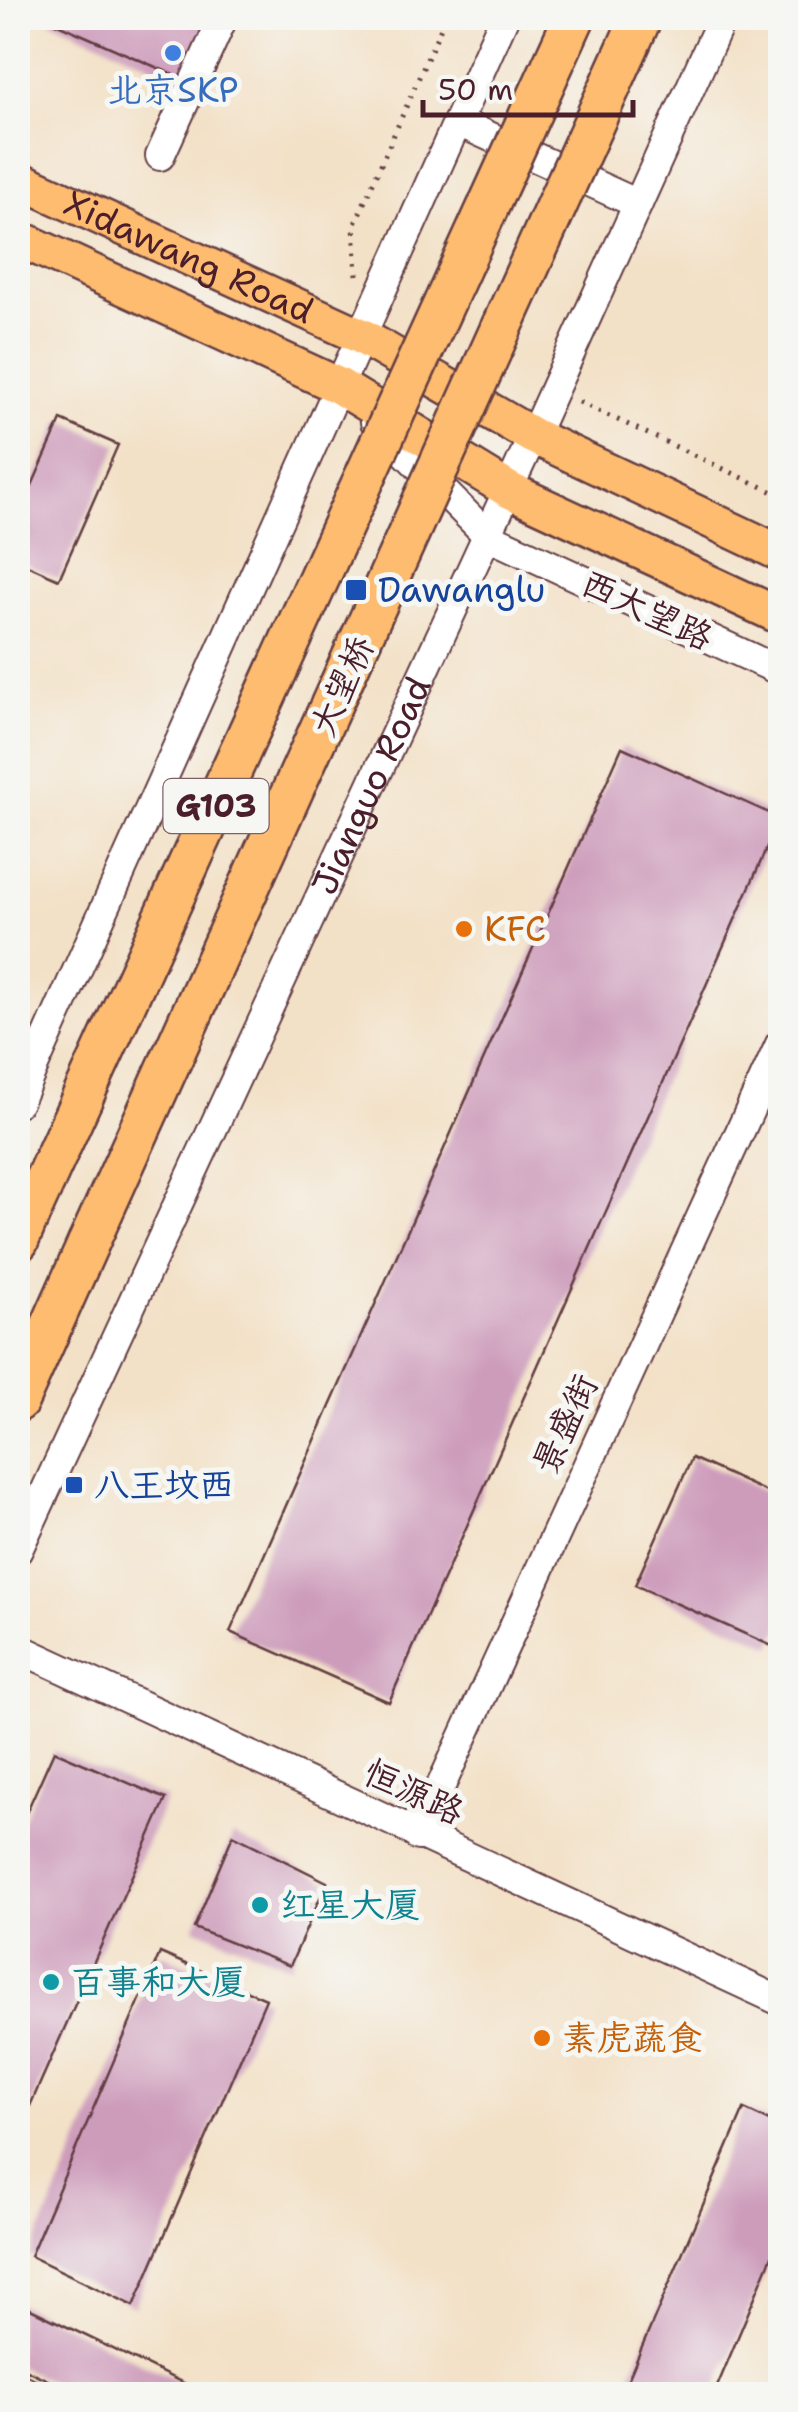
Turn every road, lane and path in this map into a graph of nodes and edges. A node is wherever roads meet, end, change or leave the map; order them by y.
1 (222, 18) edge
2 (445, 18) edge
3 (504, 18) edge
4 (574, 18) edge
5 (641, 18) edge
6 (722, 18) edge
7 (458, 122) junction
8 (160, 156) dead end
9 (18, 179) edge
10 (638, 204) junction
11 (18, 238) edge
12 (358, 281) dead end
13 (362, 336) junction
14 (339, 386) junction
15 (554, 391) junction
16 (534, 436) junction
17 (508, 490) junction
18 (780, 496) edge
19 (488, 536) junction
20 (780, 553) edge
21 (780, 616) edge
22 (780, 672) edge
23 (780, 1044) edge
24 (18, 1096) edge
25 (23, 1229) edge
26 (18, 1401) edge
27 (18, 1550) edge
28 (18, 1648) edge
29 (418, 1836) junction
30 (780, 2001) edge
31 (18, 2388) edge
32 (33, 2394) edge

1 - 8 street
2 - 12 path
3 - 7 street
4 - 25 highway, 大望桥 / G103, bridge
5 - 26 highway, 大望桥 / G103, bridge
6 - 10 street, Jianguo Road
7 - 10 street
7 - 13 street
9 - 13 main road, Xidawang Road
10 - 15 street, Jianguo Road
11 - 14 main road, Xidawang Road
13 - 14 street
13 - 16 main road, Xidawang Road
14 - 17 main road, Xidawang Road
14 - 19 street, 西大望路
14 - 24 street
15 - 16 street, Jianguo Road
15 - 18 path
16 - 17 street, Jianguo Road
16 - 20 main road
17 - 19 street, Jianguo Road
17 - 21 main road, 西大望路
19 - 22 street, 西大望路
19 - 27 street, Jianguo Road
23 - 29 street, 景盛街
28 - 29 street, 恒源路
29 - 30 street, 恒源路
31 - 32 street

